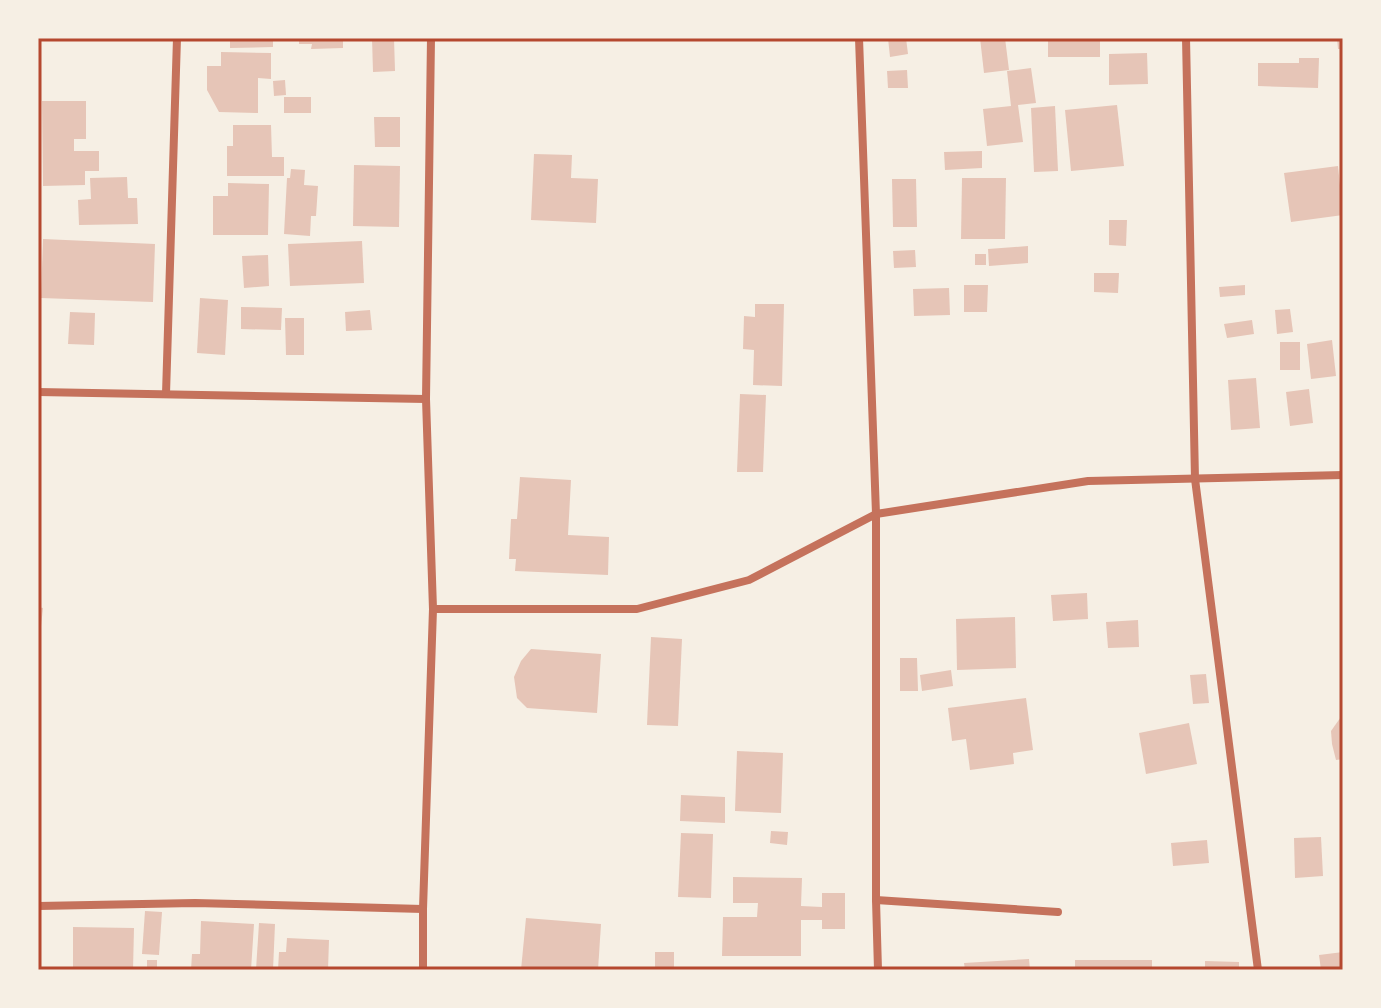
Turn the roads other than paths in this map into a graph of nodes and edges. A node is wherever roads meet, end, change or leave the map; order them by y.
1 (177, 38) edge
2 (431, 38) edge
3 (859, 38) edge
4 (1186, 38) edge
5 (38, 392) edge
6 (166, 394) junction
7 (426, 399) junction
8 (1343, 475) edge
9 (1195, 479) junction
10 (876, 514) junction
11 (433, 609) junction
12 (876, 900) junction
13 (38, 906) edge
14 (423, 909) junction
15 (1058, 912) dead end
16 (423, 970) edge
17 (878, 970) edge
18 (1258, 970) edge

1 - 6 street
2 - 7 street
3 - 10 street
4 - 9 street
5 - 6 street
6 - 7 street
7 - 11 street
8 - 9 street
9 - 10 street
9 - 18 street
10 - 11 street
10 - 12 street
11 - 14 street
12 - 15 street
12 - 17 street
13 - 14 street
14 - 16 street

